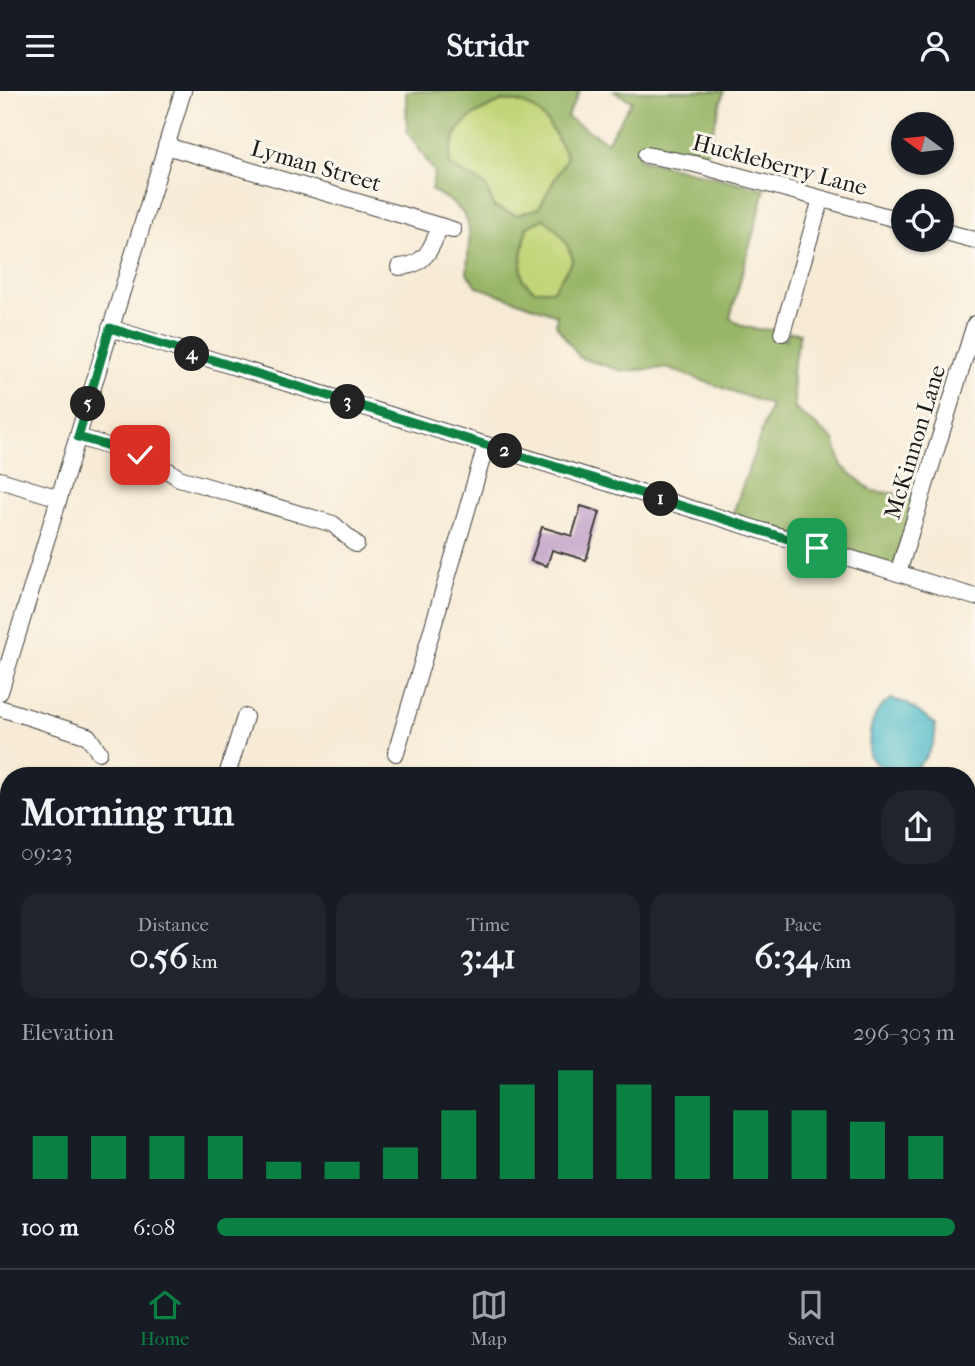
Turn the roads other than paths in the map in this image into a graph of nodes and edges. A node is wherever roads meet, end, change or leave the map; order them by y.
1 (183, 91) edge
2 (166, 146) junction
3 (646, 155) dead end
4 (821, 198) junction
5 (891, 218) edge
6 (954, 234) edge
7 (975, 240) edge
8 (399, 267) dead end
9 (975, 324) edge
10 (110, 328) junction
11 (782, 333) dead end
12 (78, 437) junction
13 (486, 445) junction
14 (0, 480) edge
15 (59, 498) junction
16 (356, 544) dead end
17 (898, 573) junction
18 (975, 597) edge
19 (3, 671) edge
20 (0, 692) edge
21 (0, 708) edge
22 (245, 717) dead end
23 (99, 751) dead end
24 (396, 753) dead end
25 (229, 767) edge

1 - 2 street
2 - 8 street, Lyman Street
2 - 10 street
3 - 4 street, Huckleberry Lane
4 - 5 street, Huckleberry Lane
4 - 11 street
6 - 7 street
9 - 17 street, McKinnon Lane
10 - 12 street
10 - 13 street
12 - 15 street
12 - 16 street
13 - 17 street
13 - 24 street
14 - 15 street
15 - 19 street
17 - 18 street
19 - 20 street
21 - 23 street
22 - 25 street

